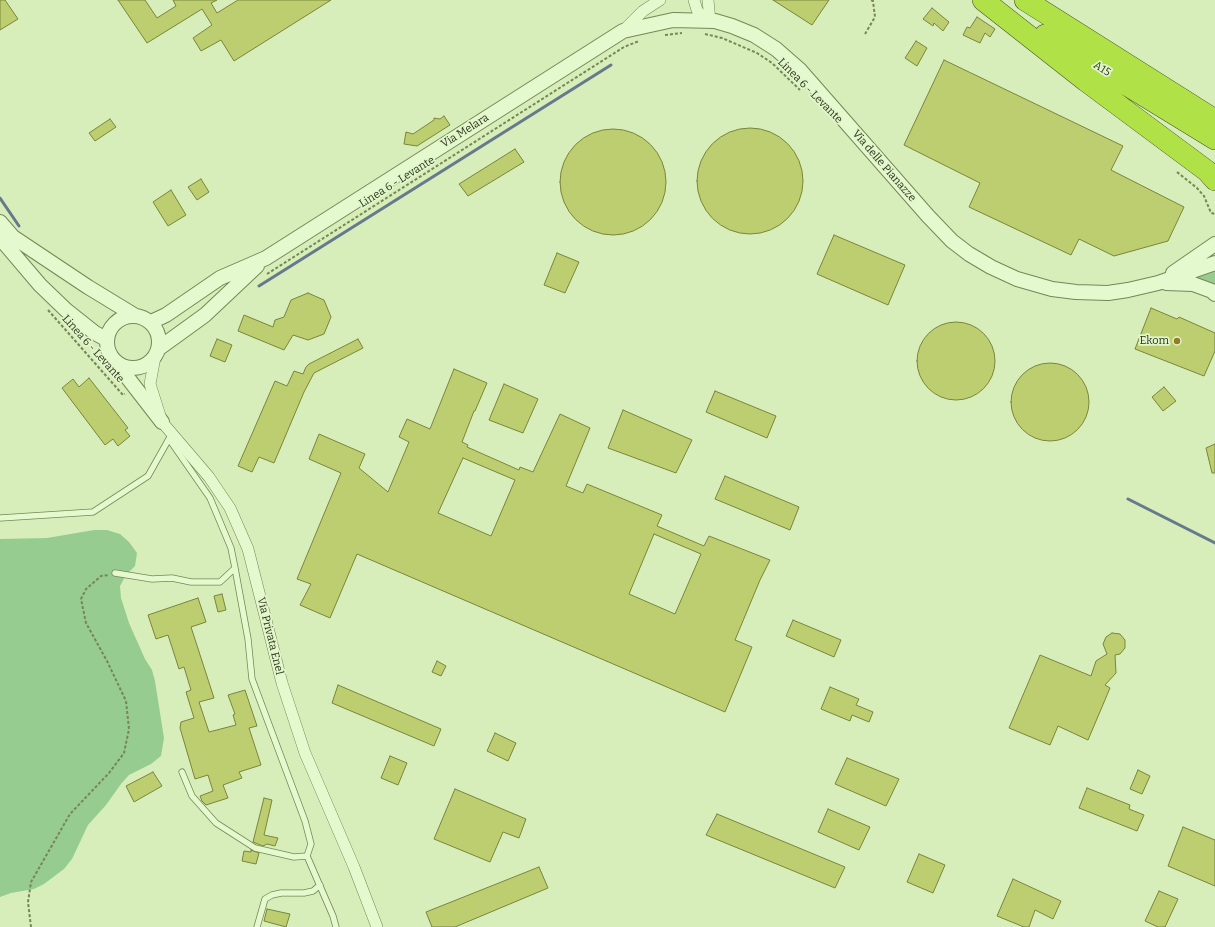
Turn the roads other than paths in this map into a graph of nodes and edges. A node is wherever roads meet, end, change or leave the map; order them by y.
1 (660, 0) edge
2 (694, 0) edge
3 (708, 0) edge
4 (983, 0) edge
5 (989, 0) edge
6 (1025, 0) edge
7 (705, 25) junction
8 (623, 31) junction
9 (1215, 120) edge
10 (1215, 139) edge
11 (1215, 180) edge
12 (0, 222) edge
13 (7, 238) edge
14 (1215, 244) edge
15 (266, 258) junction
16 (1215, 263) edge
17 (1158, 283) junction
18 (1215, 294) edge
19 (134, 315) junction
20 (151, 322) junction
21 (106, 339) junction
22 (157, 353) junction
23 (116, 363) junction
24 (162, 422) junction
25 (170, 436) junction
26 (0, 518) edge
27 (235, 568) junction
28 (115, 573) road end
29 (182, 772) dead end
30 (307, 856) junction
31 (320, 886) junction
32 (257, 927) edge
33 (336, 927) edge
34 (377, 927) edge

1 - 8 street, Via Melara
2 - 7 street
3 - 7 street
4 - 11 highway
5 - 10 highway, A15
6 - 9 highway, A15
7 - 8 street, Via delle Pianazze
7 - 17 street, Via delle Pianazze
8 - 15 street, Via Melara
12 - 13 street
13 - 19 street
13 - 21 street
14 - 17 street, Via delle Pianazze
15 - 20 street
15 - 22 street
16 - 17 street, Via delle Pianazze
17 - 18 street, Via delle Pianazze
19 - 20 street
19 - 21 street
20 - 22 street
21 - 23 street
22 - 23 street
22 - 24 street, Via Privata Enel
23 - 24 street
24 - 25 street, Via Privata Enel
25 - 26 lane
25 - 27 lane
25 - 34 street, Via Privata Enel
27 - 28 lane
27 - 30 lane
29 - 30 lane
30 - 31 lane
31 - 32 lane
31 - 33 lane

